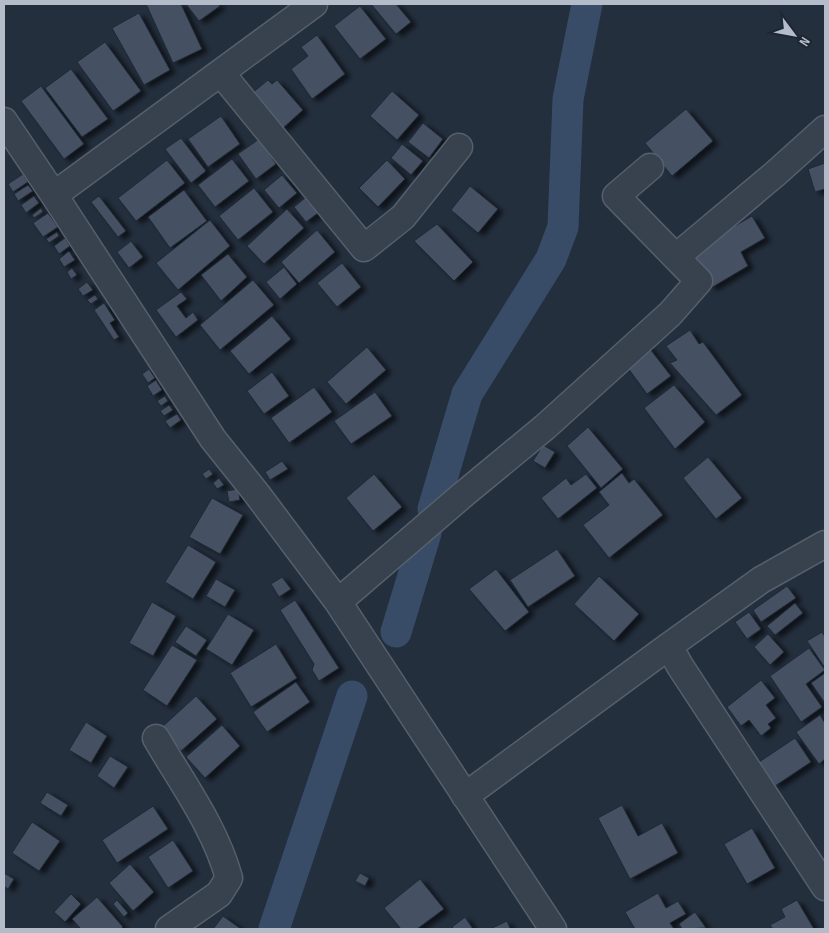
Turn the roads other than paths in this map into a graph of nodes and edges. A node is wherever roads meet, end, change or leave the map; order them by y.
1 (314, 4) edge
2 (221, 73) junction
3 (4, 121) edge
4 (825, 129) edge
5 (459, 147) dead end
6 (650, 167) dead end
7 (54, 195) junction
8 (676, 257) junction
9 (825, 544) edge
10 (338, 602) junction
11 (669, 646) junction
12 (156, 738) dead end
13 (466, 796) junction
14 (825, 887) edge
15 (169, 929) edge
16 (554, 929) edge

1 - 2 street
2 - 5 street
2 - 7 street
3 - 7 street
4 - 8 street
6 - 8 street
7 - 10 street
8 - 10 street
9 - 11 street
10 - 13 street
11 - 13 street
11 - 14 street
12 - 15 street
13 - 16 street

